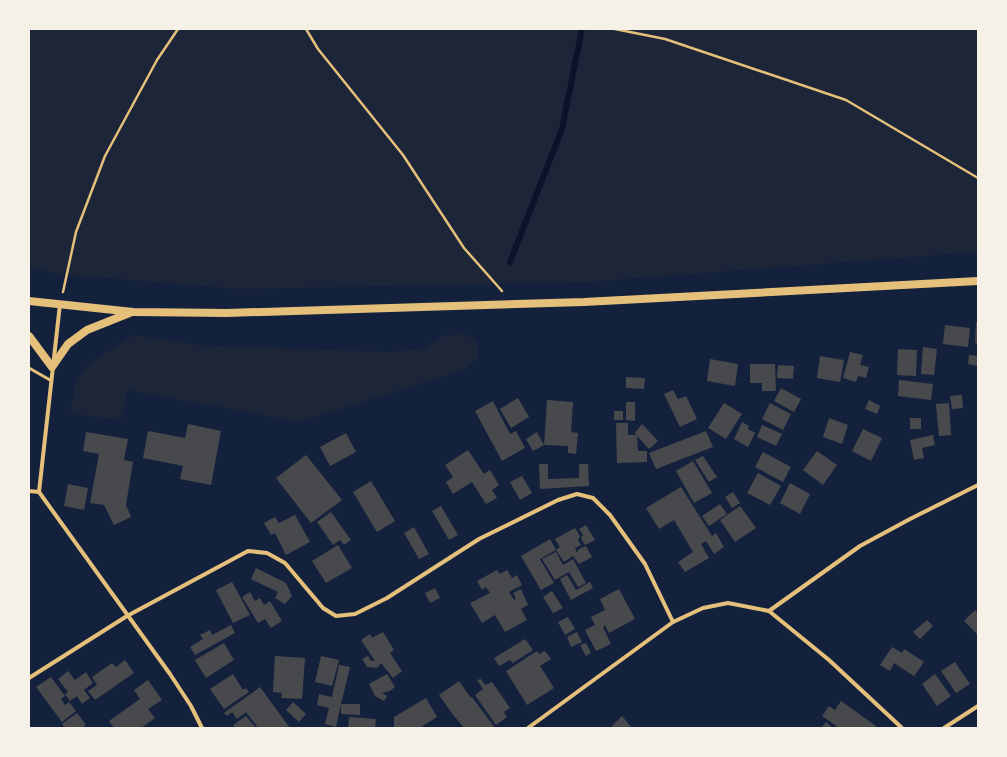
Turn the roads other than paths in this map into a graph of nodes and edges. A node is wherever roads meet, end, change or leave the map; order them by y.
1 (978, 280) edge
2 (29, 301) edge
3 (60, 304) junction
4 (133, 312) junction
5 (29, 336) edge
6 (29, 368) edge
7 (52, 368) junction
8 (50, 380) junction
9 (978, 485) edge
10 (29, 491) edge
11 (38, 492) junction
12 (769, 611) junction
13 (127, 616) junction
14 (673, 622) junction
15 (29, 678) edge
16 (978, 706) edge
17 (202, 728) edge
18 (528, 728) edge
19 (902, 728) edge
20 (944, 728) edge

1 - 4 main road
2 - 3 main road
3 - 4 main road
3 - 7 street
4 - 7 main road
5 - 7 main road
6 - 8 lane
7 - 8 street
8 - 11 street
9 - 12 street
10 - 11 street
11 - 13 street
12 - 14 street
12 - 19 street
13 - 14 street
13 - 15 street
13 - 17 street
14 - 18 street
16 - 20 street

